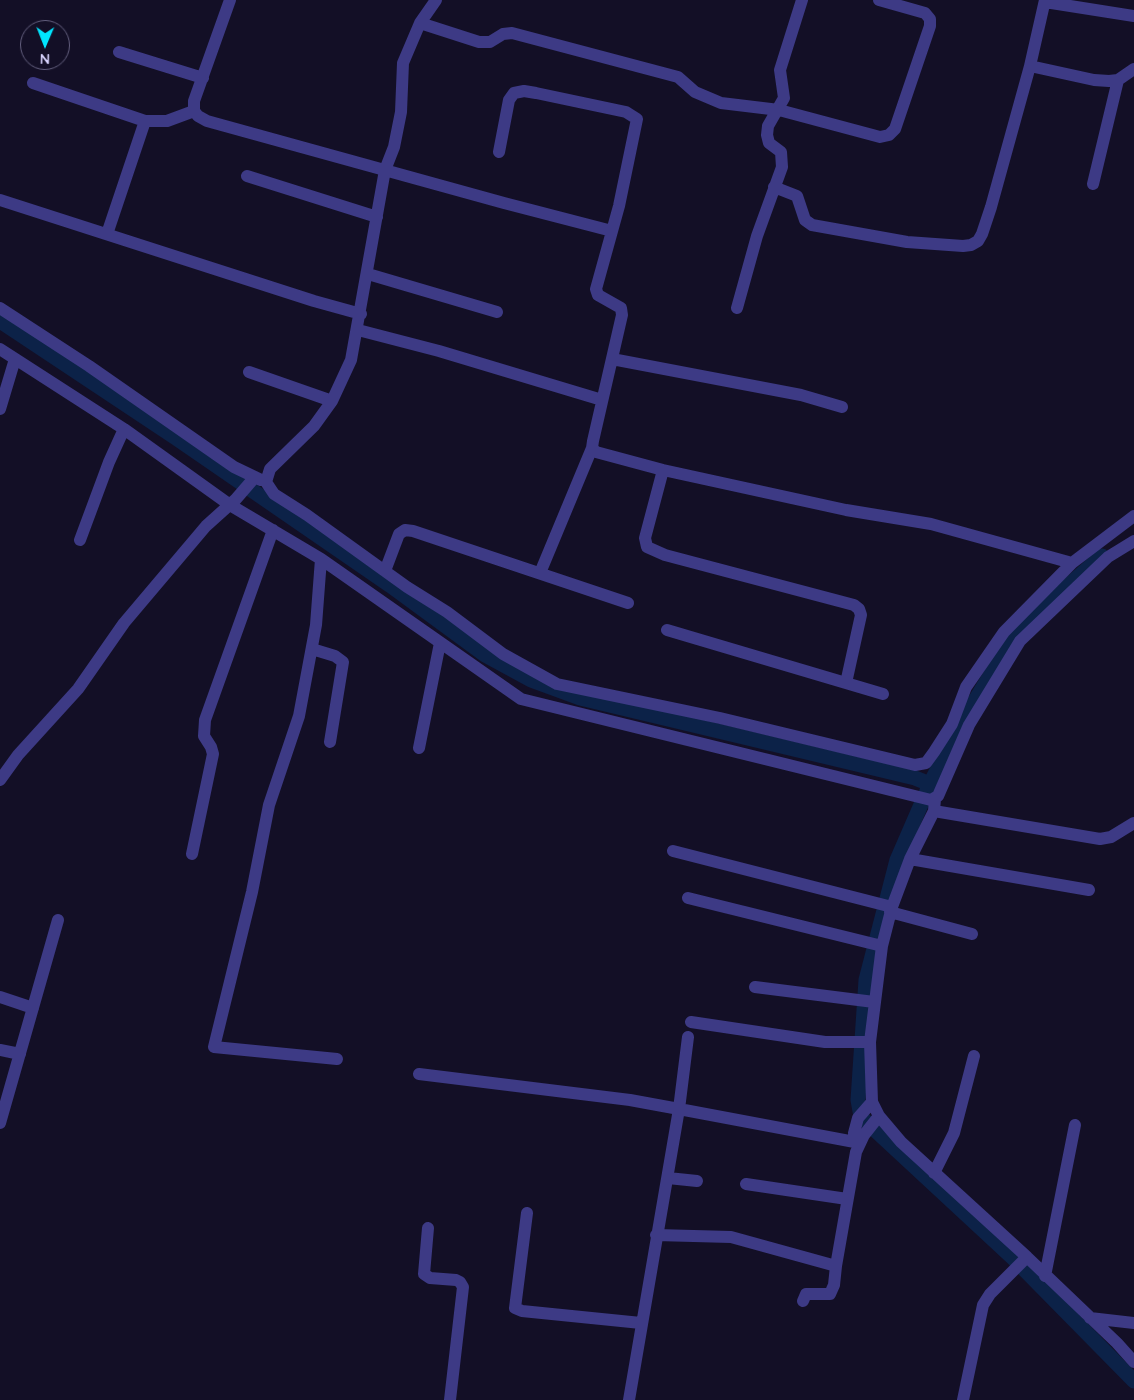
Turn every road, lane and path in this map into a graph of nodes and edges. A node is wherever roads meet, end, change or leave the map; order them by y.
1 (230, 0) edge
2 (436, 0) edge
3 (802, 0) edge
4 (878, 0) edge
5 (1045, 1) edge
6 (1134, 16) edge
7 (420, 23) junction
8 (119, 52) dead end
9 (1030, 66) junction
10 (1134, 69) edge
11 (203, 78) junction
12 (1118, 80) junction
13 (33, 83) dead end
14 (779, 110) junction
15 (194, 111) junction
16 (145, 121) junction
17 (499, 152) dead end
18 (385, 170) junction
19 (247, 176) dead end
20 (1092, 184) dead end
21 (774, 187) junction
22 (0, 200) edge
23 (377, 218) junction
24 (612, 230) junction
25 (107, 234) junction
26 (368, 274) junction
27 (0, 308) edge
28 (737, 308) dead end
29 (498, 312) dead end
30 (361, 314) junction
31 (358, 330) junction
32 (0, 349) edge
33 (15, 359) junction
34 (612, 359) junction
35 (249, 372) dead end
36 (602, 400) junction
37 (332, 401) junction
38 (842, 408) dead end
39 (0, 409) edge
40 (124, 429) junction
41 (592, 448) junction
42 (663, 470) junction
43 (257, 481) junction
44 (233, 502) junction
45 (1134, 516) edge
46 (273, 530) junction
47 (80, 540) dead end
48 (1134, 541) edge
49 (321, 559) junction
50 (1072, 563) junction
51 (385, 571) junction
52 (540, 573) junction
53 (628, 603) dead end
54 (667, 630) dead end
55 (440, 643) junction
56 (312, 649) junction
57 (846, 683) junction
58 (883, 694) dead end
59 (330, 742) dead end
60 (419, 748) dead end
61 (0, 780) edge
62 (933, 803) junction
63 (1134, 823) edge
64 (673, 851) dead end
65 (192, 854) dead end
66 (910, 859) junction
67 (1089, 890) dead end
68 (688, 898) dead end
69 (887, 907) junction
70 (58, 920) dead end
71 (972, 934) dead end
72 (876, 944) junction
73 (755, 987) dead end
74 (0, 997) edge
75 (872, 1001) junction
76 (33, 1008) junction
77 (690, 1022) dead end
78 (688, 1038) dead end
79 (863, 1042) junction
80 (0, 1050) edge
81 (20, 1054) junction
82 (974, 1056) dead end
83 (337, 1059) dead end
84 (419, 1074) dead end
85 (872, 1102) junction
86 (679, 1109) junction
87 (877, 1118) junction
88 (0, 1123) edge
89 (1075, 1125) dead end
90 (862, 1139) junction
91 (934, 1172) junction
92 (668, 1178) junction
93 (697, 1181) dead end
94 (746, 1184) dead end
95 (847, 1199) junction
96 (527, 1213) dead end
97 (428, 1228) dead end
98 (656, 1235) junction
99 (1021, 1263) junction
100 (836, 1266) junction
101 (1045, 1276) junction
102 (803, 1301) dead end
103 (1090, 1318) junction
104 (642, 1323) junction
105 (1134, 1323) edge
106 (1134, 1362) edge
107 (450, 1400) edge
108 (629, 1400) edge
109 (963, 1400) edge

1 - 11 street
2 - 7 street
3 - 14 street
4 - 14 street
5 - 6 street
5 - 9 street
7 - 14 street
7 - 18 street
8 - 11 street
9 - 12 street
9 - 21 street
10 - 12 street
11 - 15 street
12 - 20 street
13 - 16 street
14 - 21 street
15 - 16 street
15 - 18 street
16 - 25 street
17 - 24 street
18 - 23 street
18 - 24 street
19 - 23 street
21 - 28 street
22 - 25 street
23 - 26 street
24 - 34 street
25 - 30 street
26 - 29 street
26 - 30 street
27 - 43 street
30 - 31 street
31 - 36 street
31 - 37 street
32 - 33 street
33 - 39 street
33 - 40 street
34 - 36 street
34 - 38 street
35 - 37 street
36 - 41 street
37 - 43 street
40 - 44 street
40 - 47 street
41 - 42 street
41 - 52 street
42 - 50 street
42 - 57 street
43 - 44 street
43 - 51 street
44 - 46 street
44 - 61 street
45 - 50 street
46 - 49 street
46 - 65 street
48 - 62 street
49 - 55 street
49 - 56 street
50 - 51 street
51 - 52 street
52 - 53 street
54 - 57 street
55 - 60 street
55 - 62 street
56 - 59 street
56 - 83 street
57 - 58 street
62 - 63 street
62 - 66 street
64 - 69 street
66 - 67 street
66 - 69 street
68 - 72 street
69 - 71 street
69 - 72 street
70 - 76 street
72 - 75 street
73 - 75 street
74 - 76 street
75 - 79 street
76 - 81 street
77 - 79 street
78 - 86 street
79 - 85 street
80 - 81 street
81 - 88 street
82 - 91 street
84 - 86 street
85 - 87 street
85 - 90 street
86 - 90 street
86 - 92 street
87 - 90 street
87 - 91 street
89 - 101 street
90 - 95 street
91 - 99 street
92 - 93 street
92 - 98 street
94 - 95 street
95 - 100 street
96 - 104 street
97 - 107 street
98 - 100 street
98 - 104 street
99 - 101 street
99 - 109 street
100 - 102 street
101 - 103 street
103 - 105 street
103 - 106 street
104 - 108 street

